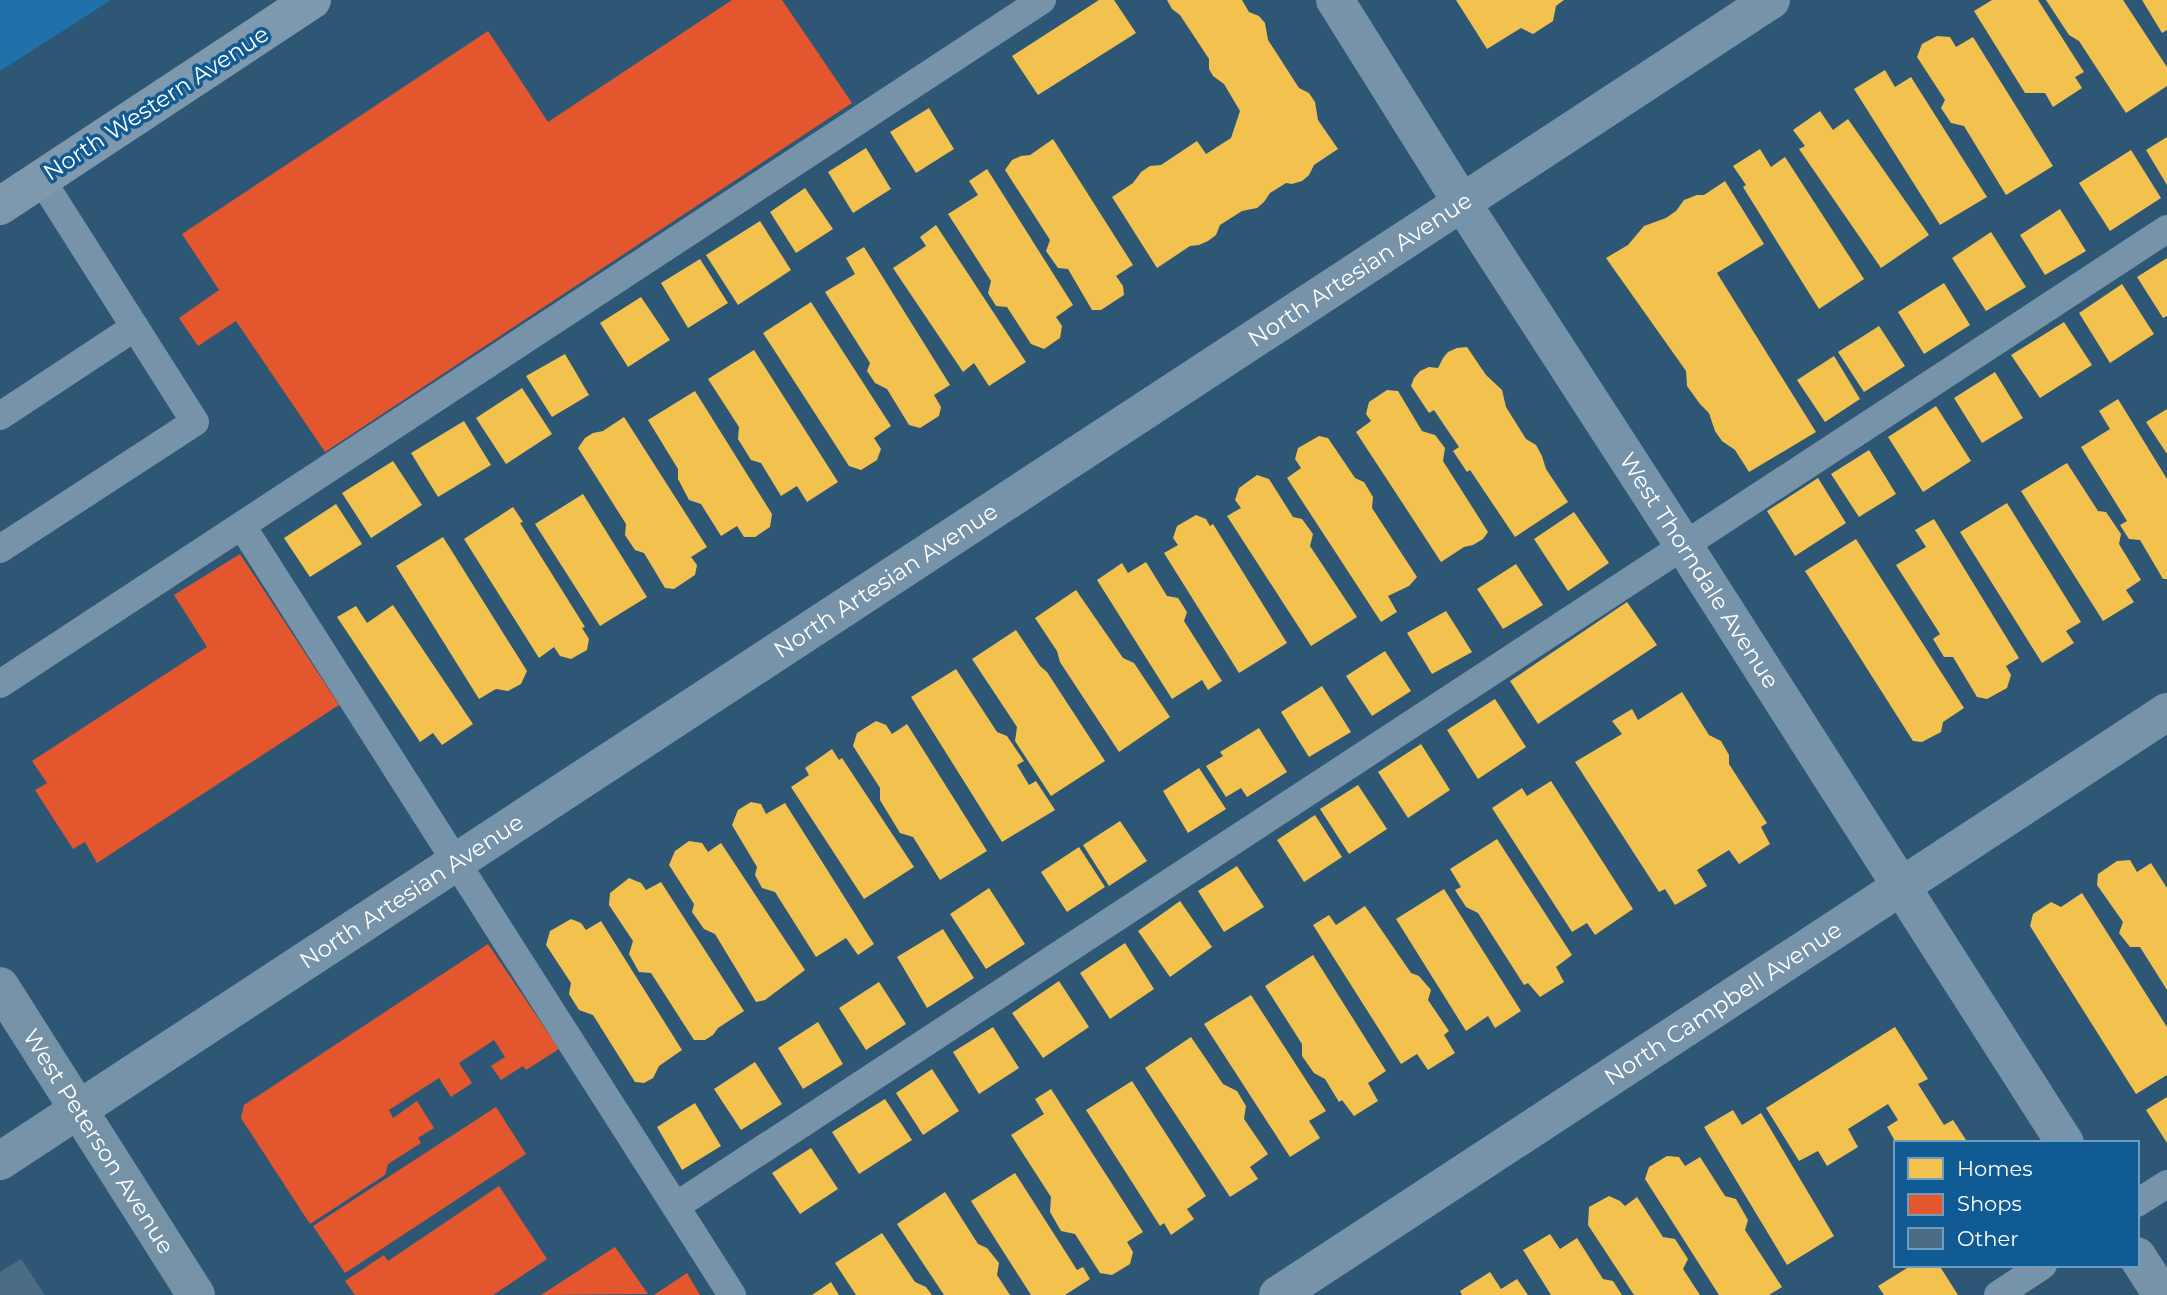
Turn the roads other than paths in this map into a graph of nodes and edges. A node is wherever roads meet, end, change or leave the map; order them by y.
1 (312, 0) edge
2 (1042, 0) edge
3 (1335, 0) edge
4 (1770, 0) edge
5 (41, 179) junction
6 (1462, 203) junction
7 (0, 206) edge
8 (2167, 229) edge
9 (135, 327) junction
10 (0, 416) edge
11 (242, 526) junction
12 (1684, 546) junction
13 (0, 549) edge
14 (0, 684) edge
15 (2167, 712) edge
16 (456, 862) junction
17 (1901, 886) junction
18 (0, 986) edge
19 (79, 1109) junction
20 (2064, 1141) edge
21 (0, 1161) edge
22 (2167, 1184) edge
23 (2139, 1202) edge
24 (676, 1206) junction
25 (2139, 1259) edge
26 (2040, 1267) edge
27 (196, 1295) edge
28 (732, 1295) edge
29 (1278, 1295) edge
30 (1998, 1295) edge
31 (2162, 1295) edge

1 - 5 main road, North Western Avenue
2 - 11 lane
3 - 6 street, West Thorndale Avenue
4 - 6 street, North Artesian Avenue
5 - 7 main road, North Western Avenue
5 - 9 lane
6 - 12 street, West Thorndale Avenue
6 - 16 street, North Artesian Avenue
8 - 12 lane
9 - 10 lane
9 - 13 lane
11 - 14 lane
11 - 16 lane
12 - 17 street, West Thorndale Avenue
12 - 24 lane
15 - 17 street, North Campbell Avenue
16 - 19 street, North Artesian Avenue
16 - 24 lane
17 - 20 street, West Thorndale Avenue
17 - 29 street, North Campbell Avenue
18 - 19 main road, West Peterson Avenue
19 - 21 street, North Artesian Avenue
19 - 27 main road, West Peterson Avenue
22 - 23 lane
24 - 28 lane
25 - 31 street
26 - 30 lane

